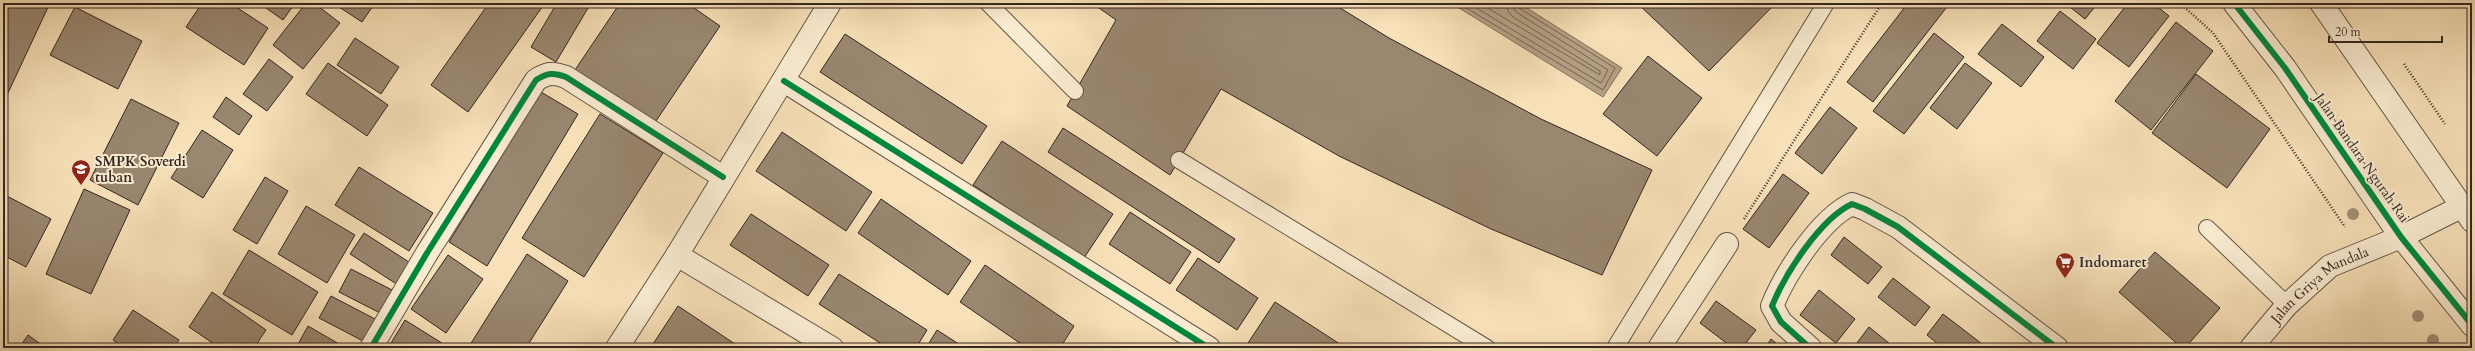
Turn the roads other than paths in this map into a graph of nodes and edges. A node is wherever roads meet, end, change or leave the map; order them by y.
1 (830, 3) edge
2 (988, 3) edge
3 (1826, 3) edge
4 (2234, 3) edge
5 (2321, 3) edge
6 (784, 81) junction
7 (1075, 91) dead end
8 (1179, 160) dead end
9 (723, 177) junction
10 (2467, 214) edge
11 (2207, 228) dead end
12 (2402, 237) junction
13 (1728, 244) road end
14 (677, 255) junction
15 (2288, 305) junction
16 (2472, 325) edge
17 (371, 348) edge
18 (617, 348) edge
19 (832, 348) edge
20 (1209, 348) edge
21 (1487, 348) edge
22 (1615, 348) edge
23 (1659, 348) edge
24 (1810, 348) edge
25 (2057, 348) edge
26 (2251, 348) edge

1 - 6 street
2 - 7 lane
3 - 22 lane
4 - 12 street, Jalan Bandara Ngurah Rai
5 - 10 street
6 - 9 street
6 - 20 street
8 - 21 lane
9 - 14 street
9 - 17 street
10 - 12 street, Jalan Griya Mandala
11 - 15 lane
12 - 15 street, Jalan Griya Mandala
12 - 16 street, Jalan Bandara Ngurah Rai
13 - 23 street
14 - 18 street
14 - 19 street
15 - 26 street, Jalan Griya Mandala
24 - 25 street

